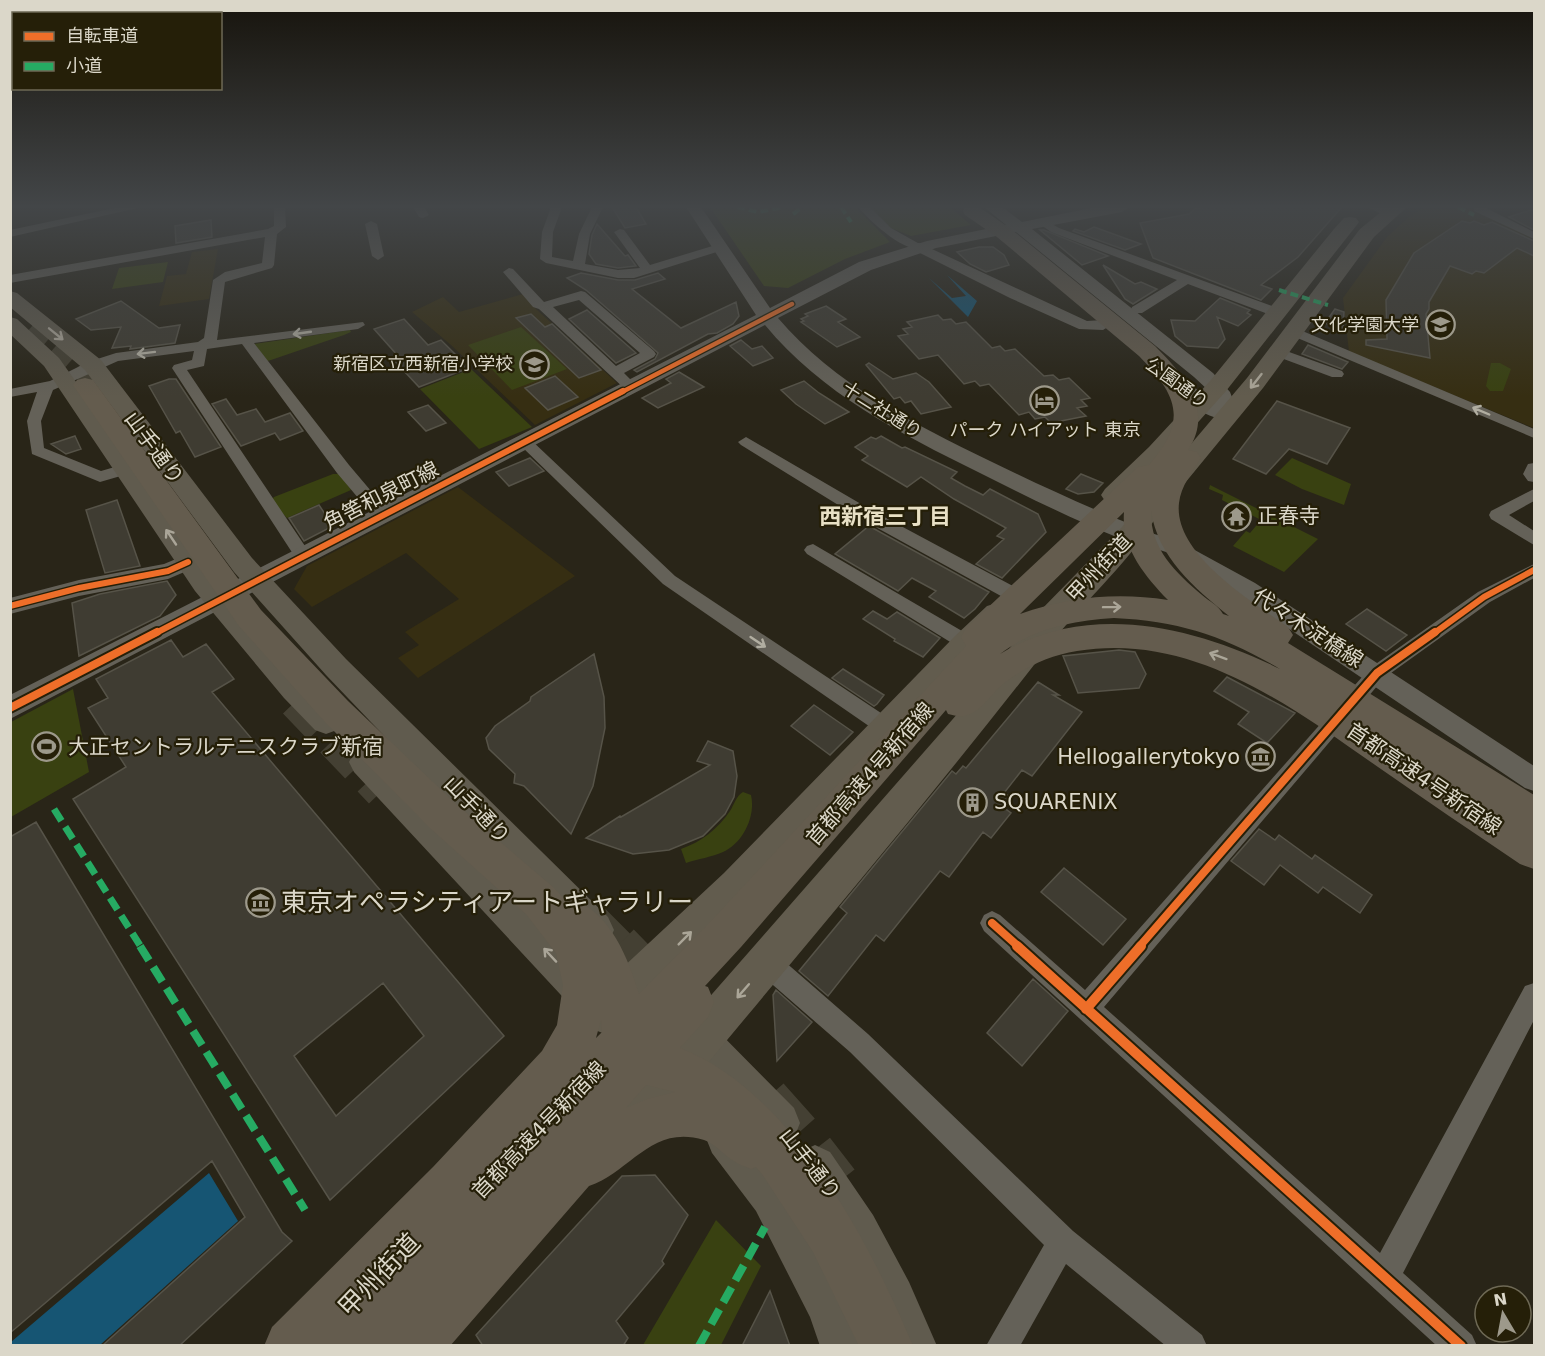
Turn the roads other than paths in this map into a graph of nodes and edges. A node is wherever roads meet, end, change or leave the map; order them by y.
1 (58, 270) edge
2 (247, 270) edge
3 (603, 270) edge
4 (644, 270) edge
5 (735, 270) edge
6 (857, 270) edge
7 (966, 270) edge
8 (1039, 270) edge
9 (1065, 270) edge
10 (1071, 270) edge
11 (1074, 270) edge
12 (1163, 270) edge
13 (1310, 270) edge
14 (1337, 270) edge
15 (509, 272) dead end
16 (10, 279) edge
17 (1187, 279) junction
18 (10, 297) edge
19 (544, 306) junction
20 (1137, 310) dead end
21 (1278, 313) junction
22 (768, 317) junction
23 (10, 323) edge
24 (357, 325) dead end
25 (1103, 325) junction
26 (1293, 332) junction
27 (246, 341) junction
28 (201, 346) junction
29 (1278, 352) junction
30 (1182, 357) junction
31 (1240, 360) junction
32 (615, 372) junction
33 (1337, 374) dead end
34 (76, 380) junction
35 (631, 387) junction
36 (12, 393) edge
37 (1211, 396) junction
38 (1229, 415) junction
39 (1534, 434) edge
40 (1180, 440) junction
41 (525, 442) junction
42 (746, 442) dead end
43 (1534, 468) edge
44 (125, 469) junction
45 (1534, 477) edge
46 (1534, 495) edge
47 (382, 515) junction
48 (1090, 518) junction
49 (1132, 534) junction
50 (1534, 539) edge
51 (813, 550) dead end
52 (303, 556) junction
53 (188, 562) junction
54 (1534, 570) edge
55 (257, 580) junction
56 (1024, 586) junction
57 (219, 600) junction
58 (10, 606) edge
59 (1062, 607) junction
60 (967, 643) junction
61 (1377, 673) junction
62 (10, 708) edge
63 (886, 728) junction
64 (1461, 767) junction
65 (1534, 780) edge
66 (1534, 815) edge
67 (1534, 833) edge
68 (1534, 852) edge
69 (779, 888) junction
70 (992, 923) dead end
71 (767, 963) junction
72 (626, 972) junction
73 (1534, 995) edge
74 (1086, 1009) junction
75 (605, 1013) junction
76 (699, 1041) junction
77 (670, 1075) junction
78 (449, 1194) junction
79 (500, 1241) junction
80 (1062, 1242) junction
81 (1384, 1277) junction
82 (267, 1346) edge
83 (291, 1346) edge
84 (311, 1346) edge
85 (332, 1346) edge
86 (372, 1346) edge
87 (394, 1346) edge
88 (414, 1346) edge
89 (429, 1346) edge
90 (844, 1346) edge
91 (865, 1346) edge
92 (886, 1346) edge
93 (913, 1346) edge
94 (1002, 1346) edge
95 (1191, 1346) edge
96 (1461, 1346) edge

1 - 16 street
2 - 28 street
3 - 4 street
5 - 22 main road, 十二社通り
6 - 22 main road, 角筈和泉町線
7 - 25 street
8 - 25 main road, 公園通り
9 - 40 highway
10 - 64 highway
11 - 30 main road, 公園通り
12 - 17 street
13 - 21 highway, 甲州街道
14 - 26 highway, 甲州街道
15 - 19 street
17 - 20 street
17 - 21 street
18 -> 34 main road, 山手通り
19 - 32 street
19 - 32 street
21 - 31 highway, 甲州街道
22 - 35 main road, 角筈和泉町線
22 - 48 main road, 十二社通り
23 - 34 main road, 山手通り
24 -> 27 street
25 - 37 main road, 公園通り
26 - 29 highway, 甲州街道
39 -> 26 street
27 - 28 street
27 - 47 street
28 -> 34 street
28 - 52 street
29 - 33 street
29 -> 38 highway, 甲州街道
30 - 31 main road
30 - 37 main road, 公園通り
31 - 37 highway, 甲州街道
32 - 35 street
34 - 36 street
34 - 44 main road, 山手通り
34 - 44 street
34 - 55 main road, 山手通り
34 - 72 highway
34 - 78 highway
35 - 41 main road, 角筈和泉町線
37 - 38 main road, 公園通り
37 - 48 highway, 甲州街道
38 - 49 highway, 甲州街道
40 - 67 highway
40 - 69 highway
41 - 47 main road, 角筈和泉町線
41 -> 63 street
42 - 56 street
43 - 45 street
53 -> 44 main road, 山手通り
46 - 50 street
47 - 52 main road, 角筈和泉町線
48 - 49 main road, 十二社通り
48 - 56 highway, 甲州街道
49 - 59 highway, 甲州街道
49 - 61 street, 代々木淀橋線
51 - 60 street
52 - 55 main road, 角筈和泉町線
53 - 57 main road, 山手通り
53 - 58 street
54 - 61 street
55 - 57 main road, 角筈和泉町線
55 - 72 main road, 山手通り
56 - 60 highway
56 - 69 highway, 甲州街道
57 - 62 main road, 角筈和泉町線
75 -> 57 main road, 山手通り
59 - 69 highway, 甲州街道
59 - 71 highway
60 - 63 highway
61 - 65 street, 代々木淀橋線
61 - 74 street
72 -> 63 highway
64 - 66 highway, 首都高速4号新宿線
69 -> 64 highway, 首都高速4号新宿線
68 -> 86 highway, 首都高速4号新宿線
69 - 85 highway, 首都高速4号新宿線
70 - 74 street
71 -> 76 highway
71 - 80 street
72 - 75 highway
72 - 76 main road, 山手通り
72 - 79 highway
73 - 81 street
74 - 81 street
75 - 77 main road, 山手通り
75 - 82 highway
76 - 77 highway
76 - 93 main road, 山手通り
77 - 89 highway
77 - 90 main road, 山手通り
78 - 83 highway
78 - 84 highway, 甲州街道
78 - 92 highway
79 - 87 highway
79 - 88 highway
79 - 91 highway
80 - 94 street
80 - 95 street
81 - 96 street

